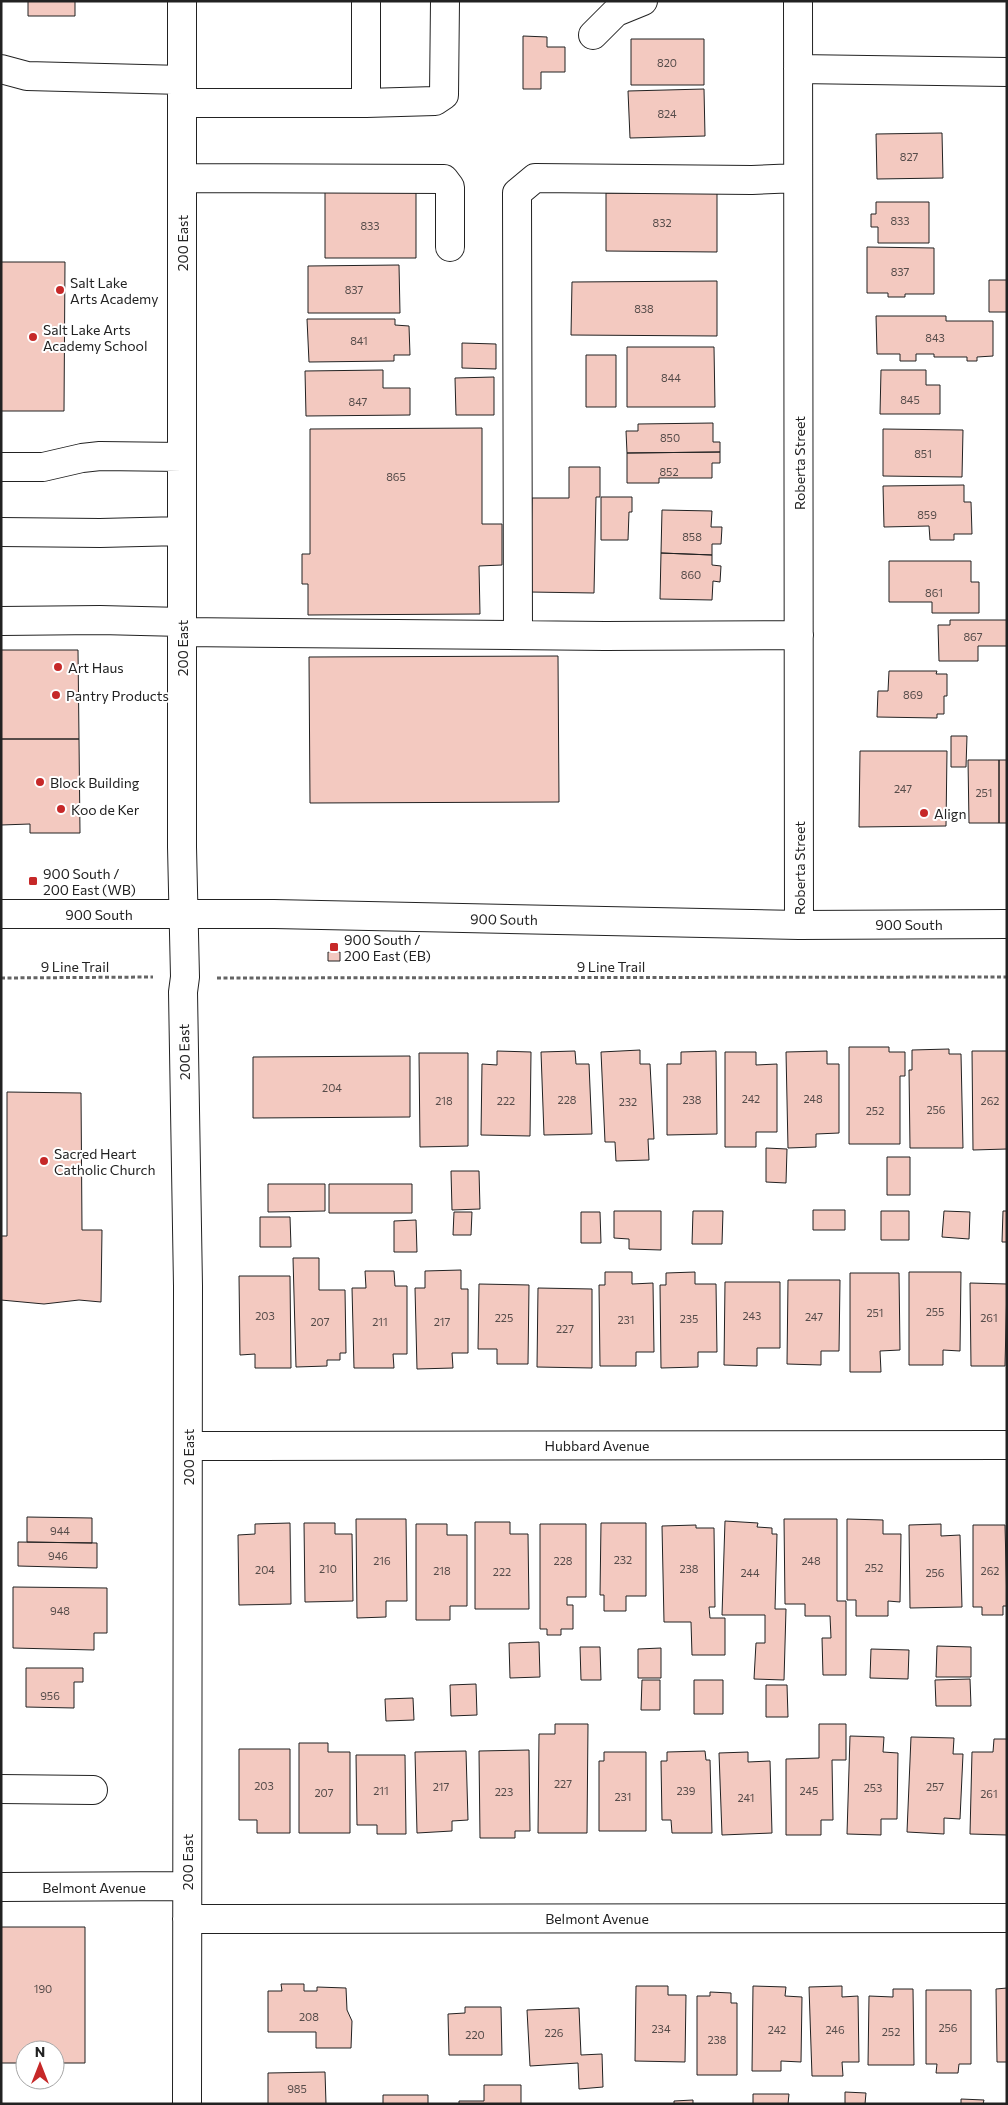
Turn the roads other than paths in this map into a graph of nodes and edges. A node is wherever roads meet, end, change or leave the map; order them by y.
1 (182, 1) edge
2 (445, 1) edge
3 (643, 1) edge
4 (798, 1) edge
5 (366, 3) dead end
6 (593, 35) dead end
7 (1, 69) edge
8 (798, 69) junction
9 (1007, 72) edge
10 (182, 91) junction
11 (366, 102) junction
12 (182, 178) junction
13 (798, 178) junction
14 (450, 247) dead end
15 (182, 457) junction
16 (1, 467) edge
17 (182, 531) junction
18 (1, 532) edge
19 (1, 621) edge
20 (182, 627) junction
21 (518, 634) junction
22 (799, 635) junction
23 (1, 914) edge
24 (184, 914) junction
25 (1007, 924) edge
26 (799, 925) junction
27 (1007, 1445) edge
28 (188, 1446) junction
29 (1, 1789) edge
30 (93, 1790) dead end
31 (187, 1886) junction
32 (1, 1887) edge
33 (1007, 1918) edge
34 (187, 1919) junction
35 (187, 2104) edge

1 - 10 street, 200 East
2 - 11 street
3 - 6 street
4 - 8 street, Roberta Street
5 - 11 street
7 - 10 street
8 - 9 street
8 - 13 street, Roberta Street
10 - 11 street
10 - 12 street, 200 East
12 - 14 street
12 - 15 street, 200 East
13 - 21 street
13 - 22 street, Roberta Street
15 - 16 street
15 - 17 street, 200 East
17 - 18 street
17 - 20 street, 200 East
19 - 20 street
20 - 21 street
20 - 24 street, 200 East
21 - 22 street
22 - 26 street, Roberta Street
23 - 24 street, 900 South
24 - 26 street, 900 South
24 - 28 street, 200 East
25 - 26 street, 900 South
27 - 28 street, Hubbard Avenue
28 - 31 street, 200 East
29 - 30 street
31 - 32 street, Belmont Avenue
31 - 34 street, 200 East
33 - 34 street, Belmont Avenue
34 - 35 street, 200 East

